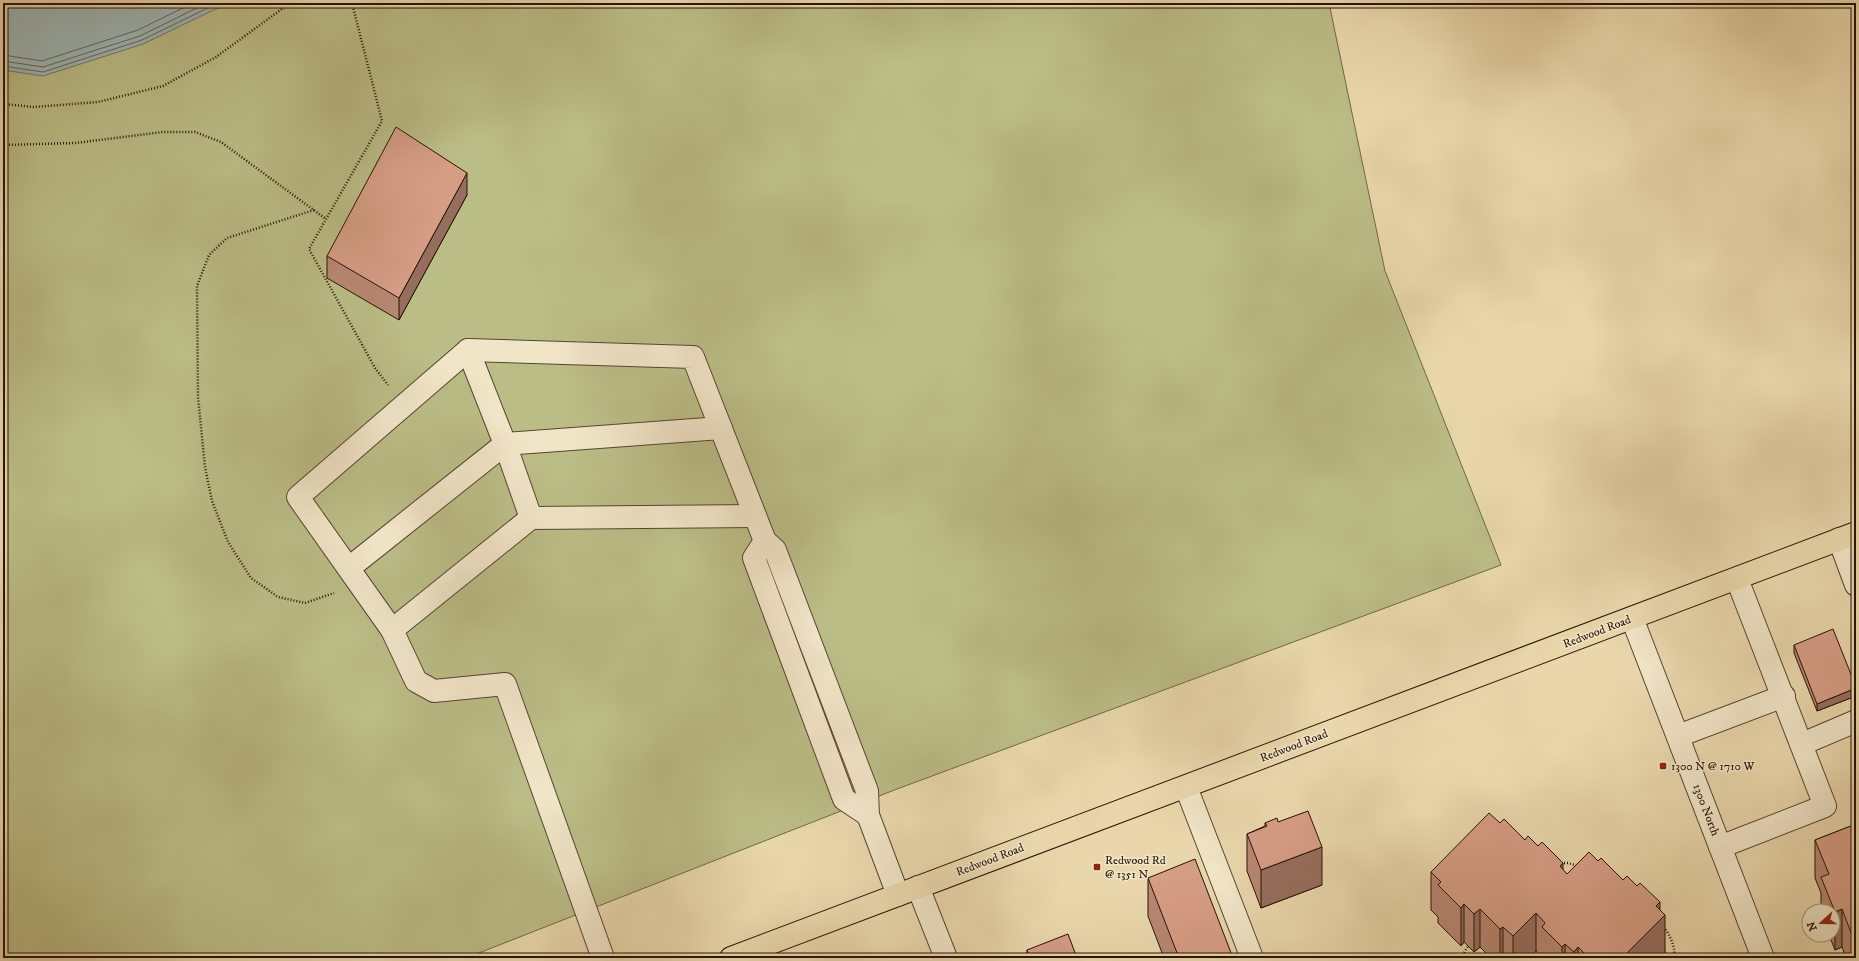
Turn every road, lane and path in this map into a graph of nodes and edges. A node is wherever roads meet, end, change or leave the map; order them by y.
1 (290, 3) edge
2 (352, 3) edge
3 (3, 104) edge
4 (3, 145) edge
5 (314, 210) junction
6 (326, 219) junction
7 (468, 350) junction
8 (403, 406) junction
9 (721, 428) junction
10 (505, 444) junction
11 (755, 516) junction
12 (531, 518) junction
13 (1847, 536) edge
14 (353, 574) junction
15 (1737, 578) junction
16 (1856, 585) edge
17 (1632, 618) junction
18 (392, 630) junction
19 (1784, 696) junction
20 (1856, 721) edge
21 (1678, 736) junction
22 (1802, 744) junction
23 (1186, 787) junction
24 (1720, 847) junction
25 (1557, 864) edge
26 (1580, 866) edge
27 (918, 887) junction
28 (898, 895) junction
29 (1662, 924) dead end
30 (1468, 946) dead end
31 (603, 958) edge
32 (731, 958) edge
33 (946, 958) edge
34 (1252, 958) edge
35 (1461, 958) edge
36 (1674, 958) edge
37 (1763, 958) edge

1 - 3 path
2 - 6 path
4 - 5 path
5 - 6 path
5 - 14 path
6 - 8 path
7 - 8 street
7 - 9 street
7 - 10 street
8 - 14 street
9 - 10 street
9 - 11 street
10 - 12 street
10 - 14 street
11 - 12 street
11 - 28 street
12 - 18 street
13 - 15 main road, Redwood Road
13 - 16 street
14 - 18 street
15 - 17 main road, Redwood Road
15 - 19 street
17 - 21 street, 1300 North
17 - 23 main road, Redwood Road
18 - 31 street
19 - 21 street
19 - 22 street
20 - 22 street
21 - 24 street, 1300 North
22 - 24 street
23 - 27 main road, Redwood Road
23 - 34 street
24 - 37 street, 1300 North
25 - 26 path
27 - 28 main road, Redwood Road
27 - 33 street
28 - 32 main road, Redwood Road
29 - 36 path
30 - 35 path

